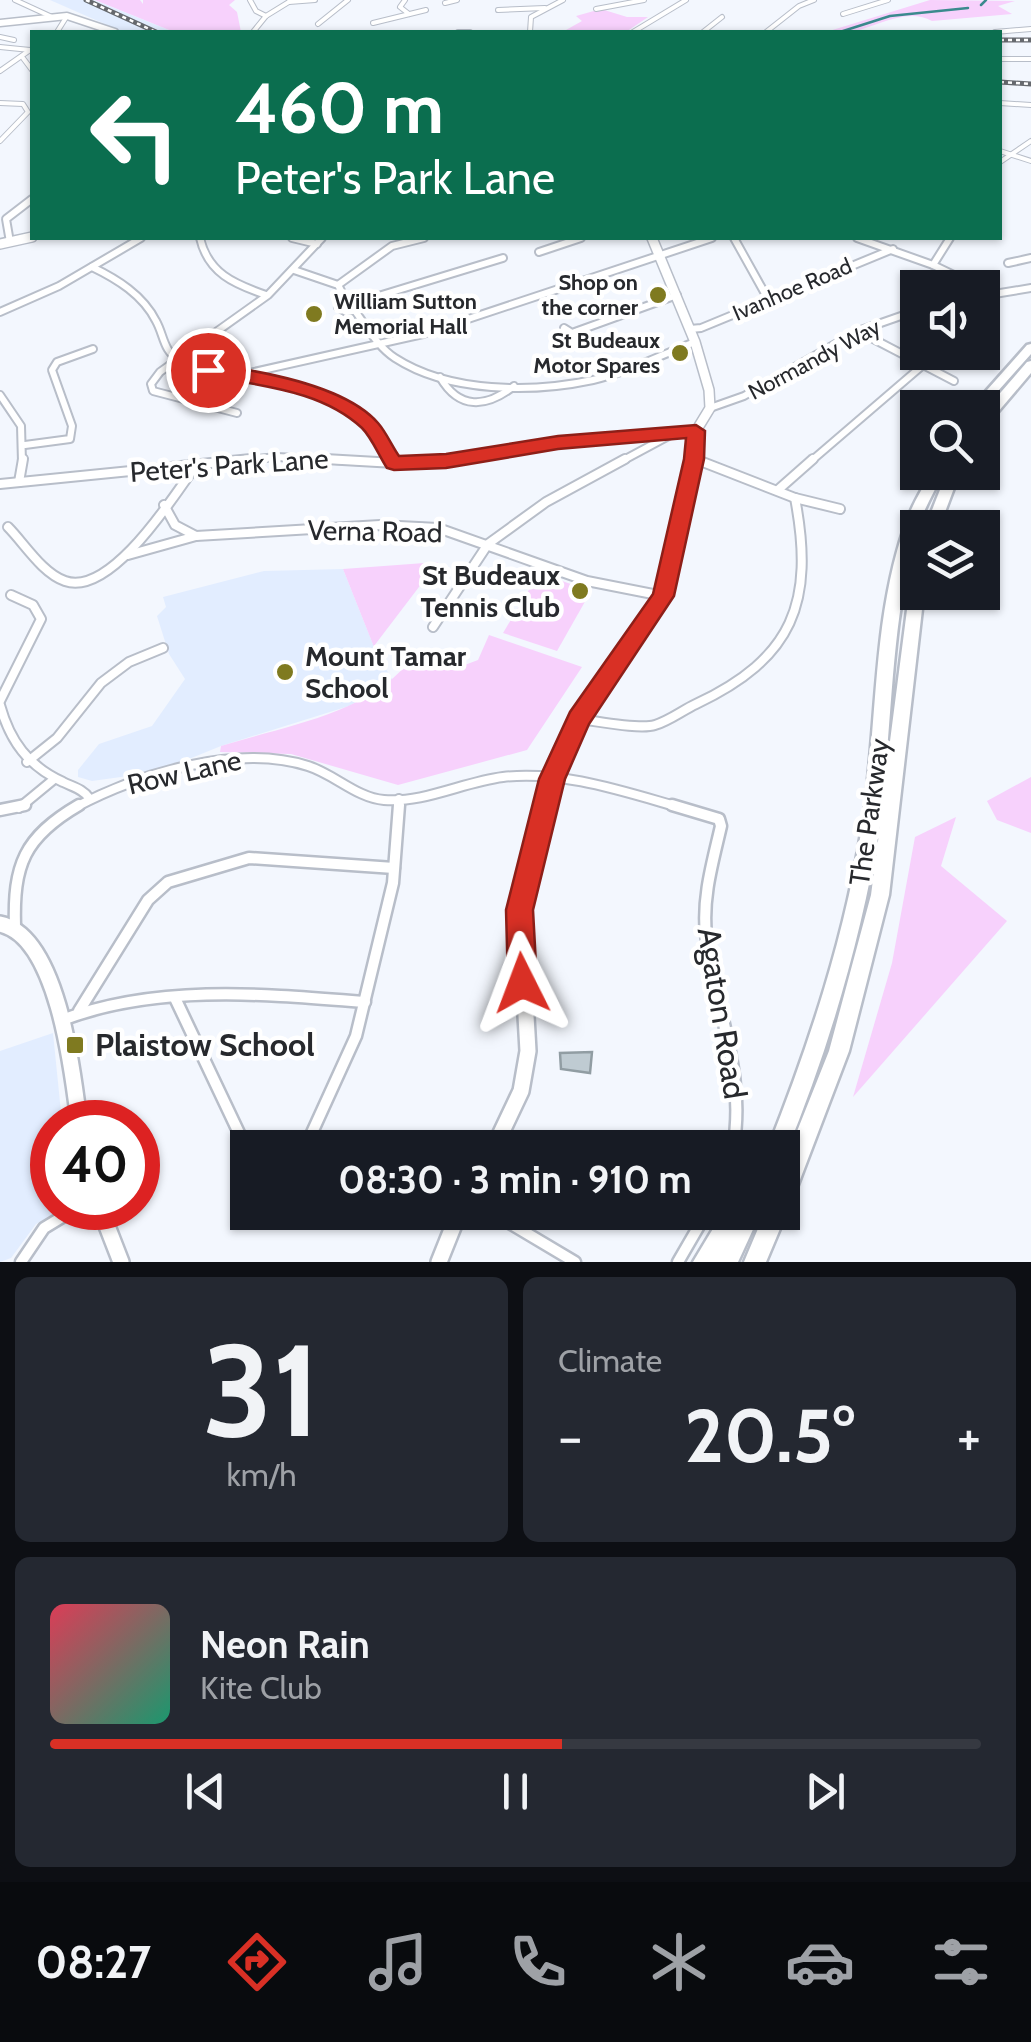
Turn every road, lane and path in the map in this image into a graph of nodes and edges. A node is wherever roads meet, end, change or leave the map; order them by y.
1 (15, 0) edge
2 (250, 0) edge
3 (315, 0) edge
4 (348, 0) edge
5 (405, 0) edge
6 (456, 0) edge
7 (563, 0) edge
8 (644, 0) edge
9 (683, 0) edge
10 (814, 0) edge
11 (888, 0) edge
12 (290, 1) edge
13 (446, 2) edge
14 (800, 2) edge
15 (546, 8) junction
16 (502, 9) dead end
17 (596, 9) dead end
18 (426, 10) dead end
19 (409, 14) junction
20 (843, 14) dead end
21 (52, 16) junction
22 (67, 16) junction
23 (266, 16) junction
24 (722, 18) dead end
25 (0, 23) edge
26 (373, 23) dead end
27 (318, 24) dead end
28 (1031, 28) edge
29 (57, 30) edge
30 (110, 30) edge
31 (255, 30) edge
32 (530, 30) edge
33 (638, 30) edge
34 (706, 30) edge
35 (768, 30) edge
36 (1002, 31) edge
37 (0, 37) edge
38 (8, 47) junction
39 (0, 49) edge
40 (30, 51) edge
41 (30, 52) edge
42 (22, 58) junction
43 (1003, 59) edge
44 (1031, 61) edge
45 (30, 68) edge
46 (0, 71) edge
47 (1002, 102) edge
48 (0, 103) edge
49 (1031, 104) edge
50 (0, 141) edge
51 (1031, 141) edge
52 (1002, 152) edge
53 (1010, 154) junction
54 (1002, 160) edge
55 (1031, 162) edge
56 (30, 201) edge
57 (30, 237) edge
58 (138, 240) edge
59 (201, 240) edge
60 (564, 240) edge
61 (653, 240) edge
62 (706, 240) edge
63 (735, 240) edge
64 (864, 240) edge
65 (949, 240) edge
66 (320, 241) edge
67 (400, 241) edge
68 (5, 243) edge
69 (893, 249) junction
70 (538, 252) dead end
71 (661, 254) junction
72 (504, 258) dead end
73 (1029, 260) edge
74 (1008, 263) dead end
75 (933, 264) junction
76 (92, 267) junction
77 (294, 270) junction
78 (944, 270) edge
79 (338, 285) junction
80 (1031, 288) edge
81 (1000, 291) edge
82 (266, 295) junction
83 (677, 295) junction
84 (345, 298) junction
85 (768, 299) junction
86 (362, 301) junction
87 (356, 311) junction
88 (0, 312) edge
89 (900, 316) edge
90 (564, 328) dead end
91 (690, 329) junction
92 (858, 331) junction
93 (694, 342) junction
94 (380, 346) junction
95 (1031, 347) edge
96 (93, 349) dead end
97 (900, 354) edge
98 (179, 360) junction
99 (54, 365) junction
100 (1031, 365) edge
101 (42, 366) dead end
102 (297, 366) junction
103 (918, 370) edge
104 (931, 370) edge
105 (244, 374) junction
106 (440, 377) junction
107 (954, 381) dead end
108 (292, 386) junction
109 (514, 386) junction
110 (994, 390) edge
111 (0, 395) edge
112 (1000, 402) edge
113 (710, 408) junction
114 (237, 413) dead end
115 (696, 431) junction
116 (674, 433) junction
117 (25, 445) junction
118 (694, 459) junction
119 (394, 463) junction
120 (194, 468) junction
121 (19, 482) junction
122 (0, 484) edge
123 (779, 489) junction
124 (929, 490) edge
125 (795, 498) junction
126 (164, 506) junction
127 (840, 508) dead end
128 (8, 527) dead end
129 (196, 536) junction
130 (488, 544) junction
131 (126, 556) junction
132 (10, 595) dead end
133 (663, 596) junction
134 (914, 610) edge
135 (433, 627) dead end
136 (163, 648) dead end
137 (122, 649) dead end
138 (130, 662) junction
139 (2, 686) edge
140 (0, 703) edge
141 (579, 719) junction
142 (27, 762) junction
143 (552, 779) junction
144 (54, 780) junction
145 (89, 798) junction
146 (399, 800) junction
147 (0, 810) edge
148 (719, 819) joint
149 (394, 868) junction
150 (8, 925) edge
151 (175, 998) junction
152 (366, 1002) junction
153 (79, 1011) junction
154 (62, 1020) junction
155 (76, 1100) edge
156 (238, 1130) edge
157 (314, 1130) edge
158 (503, 1130) edge
159 (736, 1130) edge
160 (784, 1130) edge
161 (800, 1151) edge
162 (43, 1230) edge
163 (109, 1230) edge
164 (451, 1230) edge
165 (521, 1230) edge
166 (697, 1230) edge
167 (724, 1230) edge
168 (741, 1230) edge
169 (768, 1230) edge
170 (21, 1262) edge
171 (121, 1262) edge
172 (438, 1262) edge
173 (575, 1262) edge
174 (678, 1262) edge
175 (704, 1262) edge
176 (726, 1262) edge
177 (755, 1262) edge

1 - 21 street
2 - 23 street
3 - 12 street
4 - 27 street
5 - 19 street
6 - 13 street
7 - 15 street
8 - 17 street
9 - 33 street
10 - 14 street
11 - 20 street
12 - 23 street
14 - 35 street
15 - 16 street
15 - 32 street
18 - 19 street
19 - 26 street
21 - 22 street
21 - 25 street
22 - 29 street
22 - 30 street
23 - 31 street
24 - 34 street
28 - 36 street
37 - 38 street
38 - 39 street
38 - 40 street
41 - 42 street
42 - 45 street
42 - 46 street
43 - 44 street
47 - 49 street
48 - 50 street
51 - 53 street
52 - 53 street
53 - 54 street
53 - 55 street
56 - 68 street
57 - 68 street
58 - 76 street
59 - 82 street
60 - 70 street
61 - 71 street
62 - 71 street
63 - 85 street
64 - 69 street
65 - 75 street
66 - 77 street
67 - 79 street
69 - 75 street
69 - 85 street, Ivanhoe Road
71 - 83 street
71 - 94 street
72 - 86 street
73 - 74 street
75 - 78 street
76 - 88 street
76 - 98 street
77 - 79 street
77 - 82 street
79 - 84 street
80 - 81 street
82 - 98 street
83 - 90 street
83 - 91 street
84 - 86 street
84 - 87 street
85 - 91 street, Ivanhoe Road
86 - 87 street
87 - 94 street
89 - 92 street, Normandy Way
91 - 93 street
92 - 97 street
92 - 113 street, Normandy Way
93 - 109 street
93 - 113 street
94 - 102 street
94 - 106 street
95 - 110 highway
96 - 99 street
98 - 105 street
98 - 114 street
99 - 101 street
99 - 117 street
100 - 112 highway
102 - 105 street
102 - 108 street
103 - 123 street
104 - 107 street
105 - 108 street
106 - 109 street
106 - 109 street
108 - 119 street
111 - 117 street
113 - 115 street
115 - 116 street, Peter's Park Lane
115 - 118 street
116 - 119 street, Peter's Park Lane
116 - 130 street
117 - 121 street
118 - 123 street
118 - 133 street
119 - 120 street, Peter's Park Lane
120 - 121 street, Peter's Park Lane
120 - 126 street
121 - 122 street, Peter's Park Lane
123 - 125 street
124 - 160 highway, The Parkway
125 - 127 street
125 - 141 street
126 - 129 street
126 - 131 street
128 - 131 street
129 - 130 street, Verna Road
129 - 131 street, Verna Road
130 - 133 street, Verna Road
130 - 135 street
132 - 139 street
133 - 141 street
134 - 161 highway, The Parkway
136 - 138 street
137 - 138 street
138 - 142 street
139 - 140 street
140 - 142 street
141 - 143 street
142 - 144 street
143 - 146 street, Row Lane
143 - 148 street, Row Lane
143 - 158 street
144 - 145 street
144 - 147 street
145 - 146 street, Row Lane
145 - 150 street, Row Lane
146 - 149 street
148 - 159 street, Agaton Road
149 - 152 street
149 - 153 street
150 - 154 street
151 - 152 street
151 - 153 street
151 - 156 street
152 - 157 street
153 - 154 street
154 - 155 street
162 - 170 street
163 - 171 street
164 - 172 street
165 - 173 street
166 - 174 street
167 - 175 highway
168 - 176 highway
169 - 177 highway

